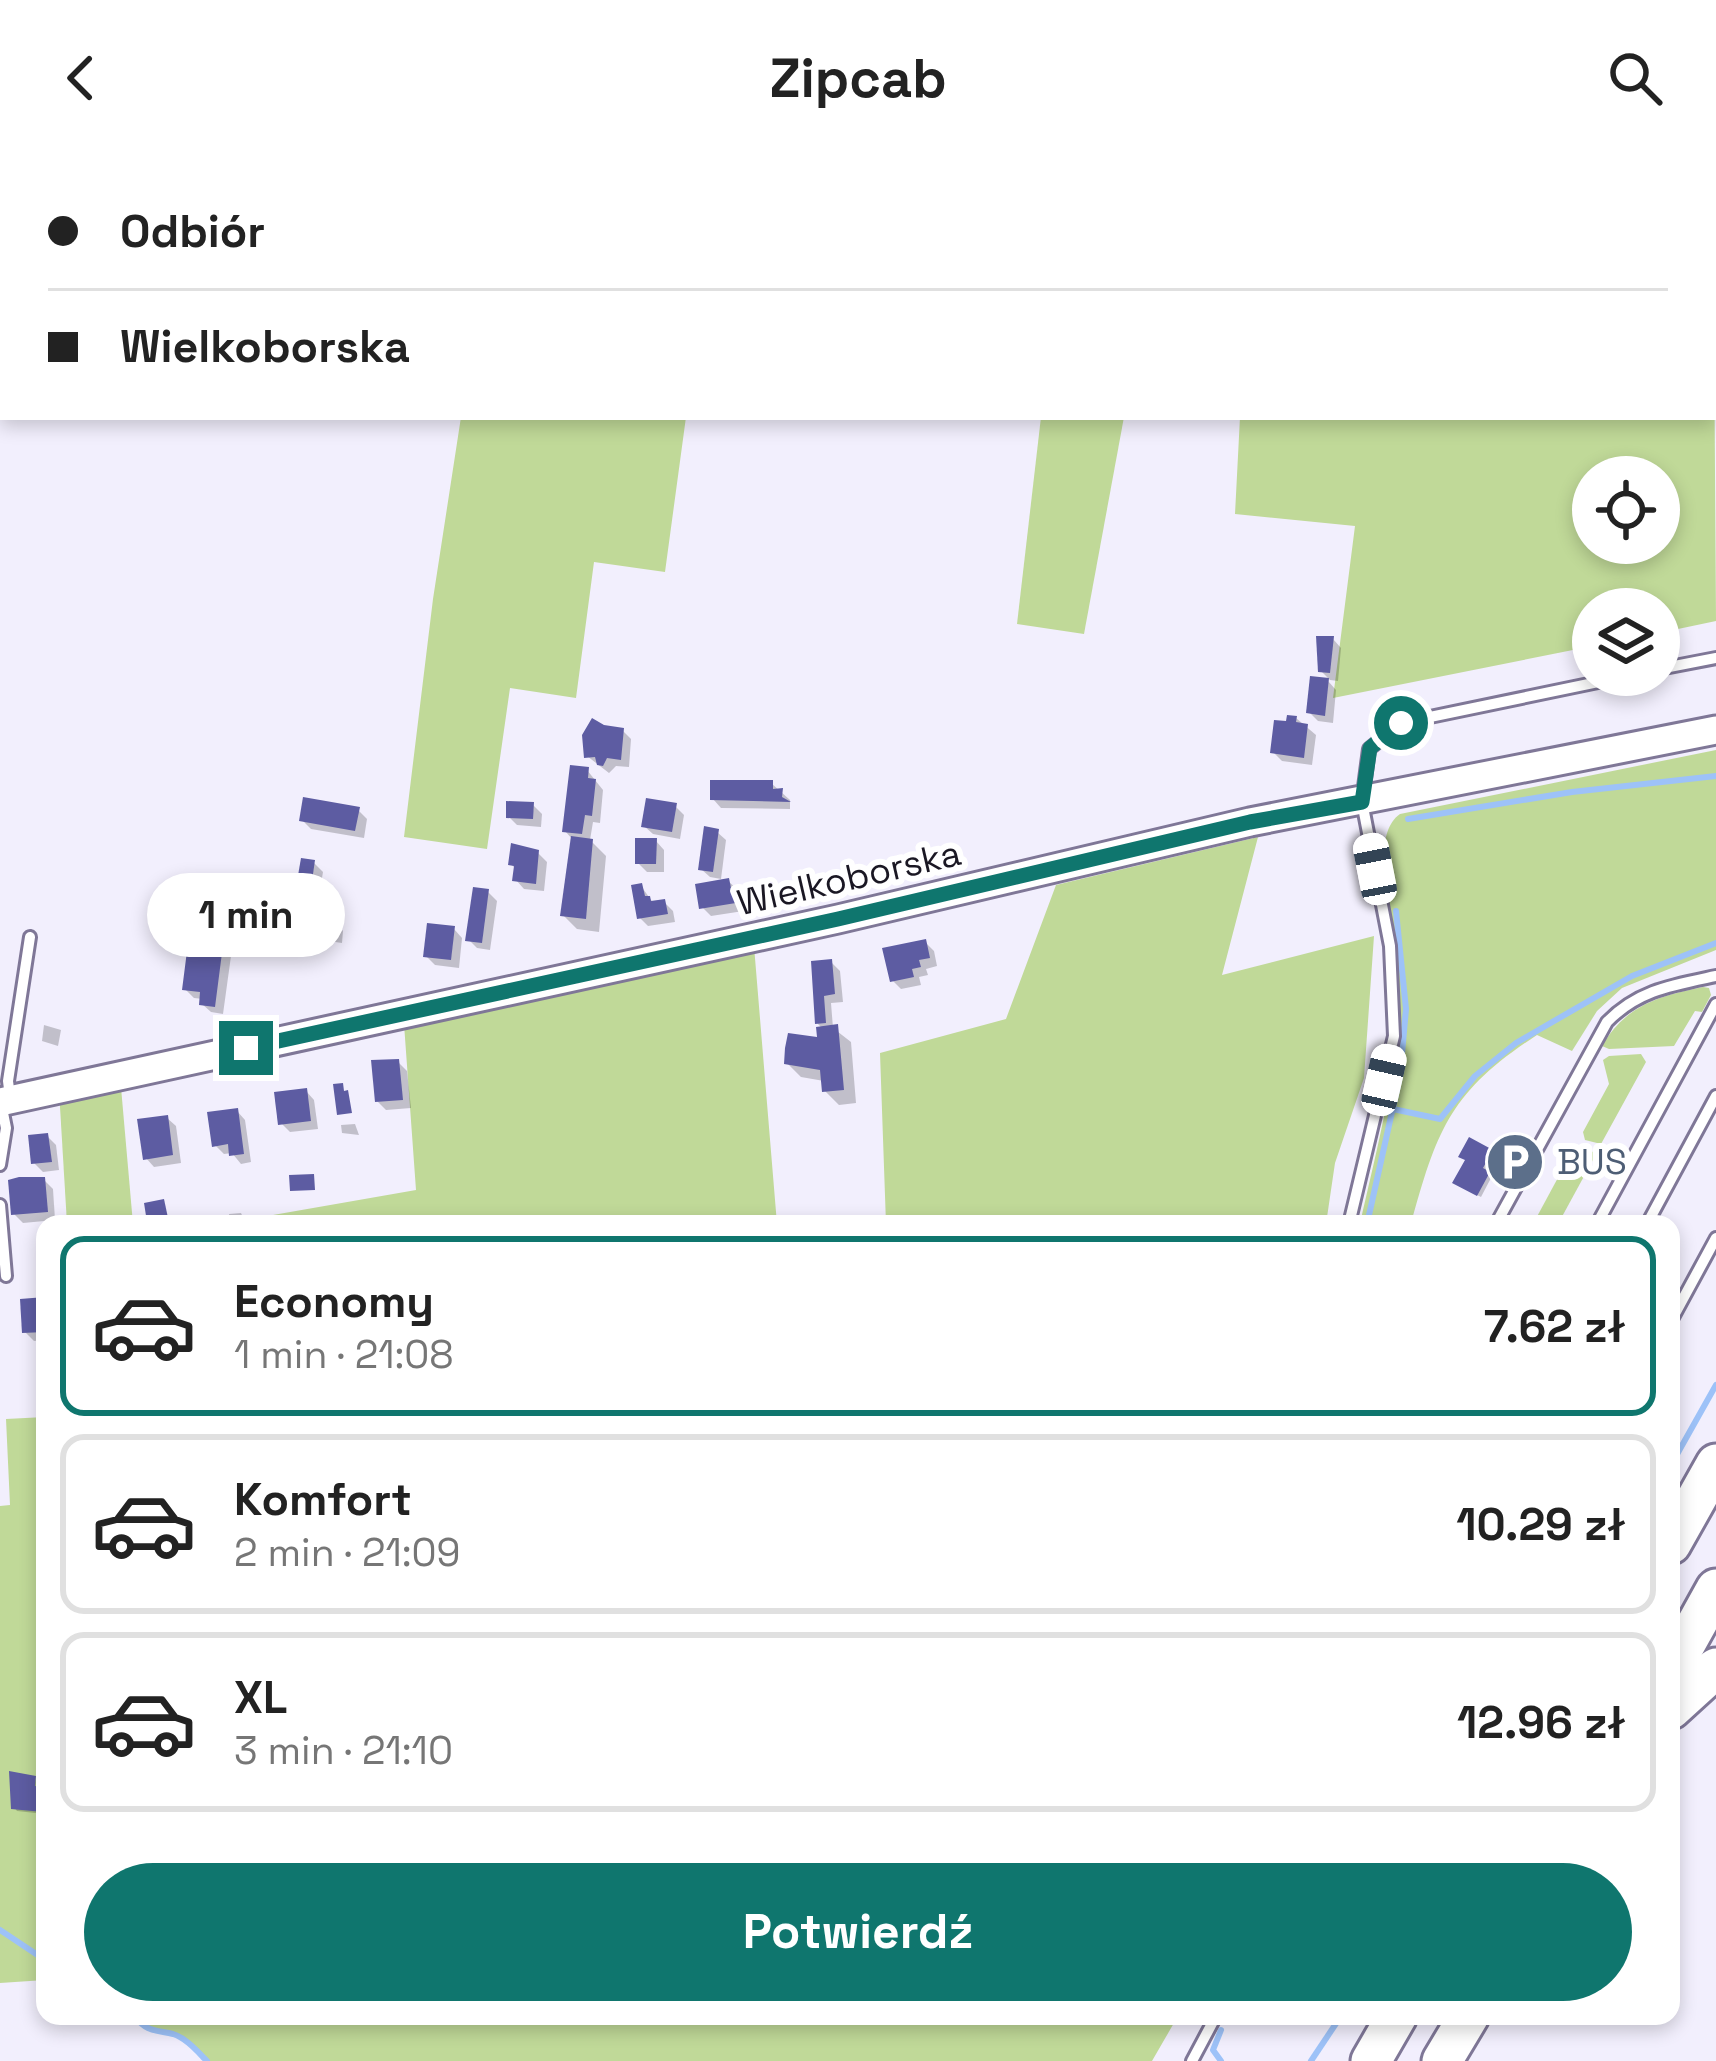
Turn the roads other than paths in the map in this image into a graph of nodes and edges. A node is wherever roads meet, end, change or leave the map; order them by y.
1 (1716, 658) edge
2 (1680, 665) edge
3 (1572, 687) edge
4 (1716, 730) edge
5 (1362, 802) junction
6 (30, 937) dead end
7 (1716, 976) edge
8 (1716, 1004) edge
9 (0, 1040) edge
10 (14, 1042) junction
11 (1716, 1096) edge
12 (4, 1102) edge
13 (0, 1165) edge
14 (0, 1205) edge
15 (1351, 1215) edge
16 (1501, 1215) edge
17 (1602, 1215) edge
18 (1652, 1215) edge
19 (1716, 1238) edge
20 (7, 1276) dead end
21 (1680, 1304) edge
22 (1716, 1464) edge
23 (1680, 1528) edge
24 (1716, 1589) edge
25 (1680, 1654) edge
26 (1716, 1668) edge
27 (1680, 1701) edge
28 (1211, 2025) edge
29 (1392, 2025) edge
30 (1463, 2025) edge
31 (1192, 2061) edge
32 (1371, 2061) edge
33 (1442, 2061) edge

1 - 2 lane
3 - 5 lane
4 - 5 street, Wielkoborska
5 - 12 street, Wielkoborska
5 - 15 lane
6 - 10 lane
7 - 16 lane
8 - 17 lane
9 - 10 lane
10 - 12 lane
11 - 18 lane
12 - 13 lane
14 - 20 lane
19 - 21 lane
22 - 23 highway
24 - 25 highway
26 - 27 highway
28 - 31 lane
29 - 32 highway
30 - 33 highway

